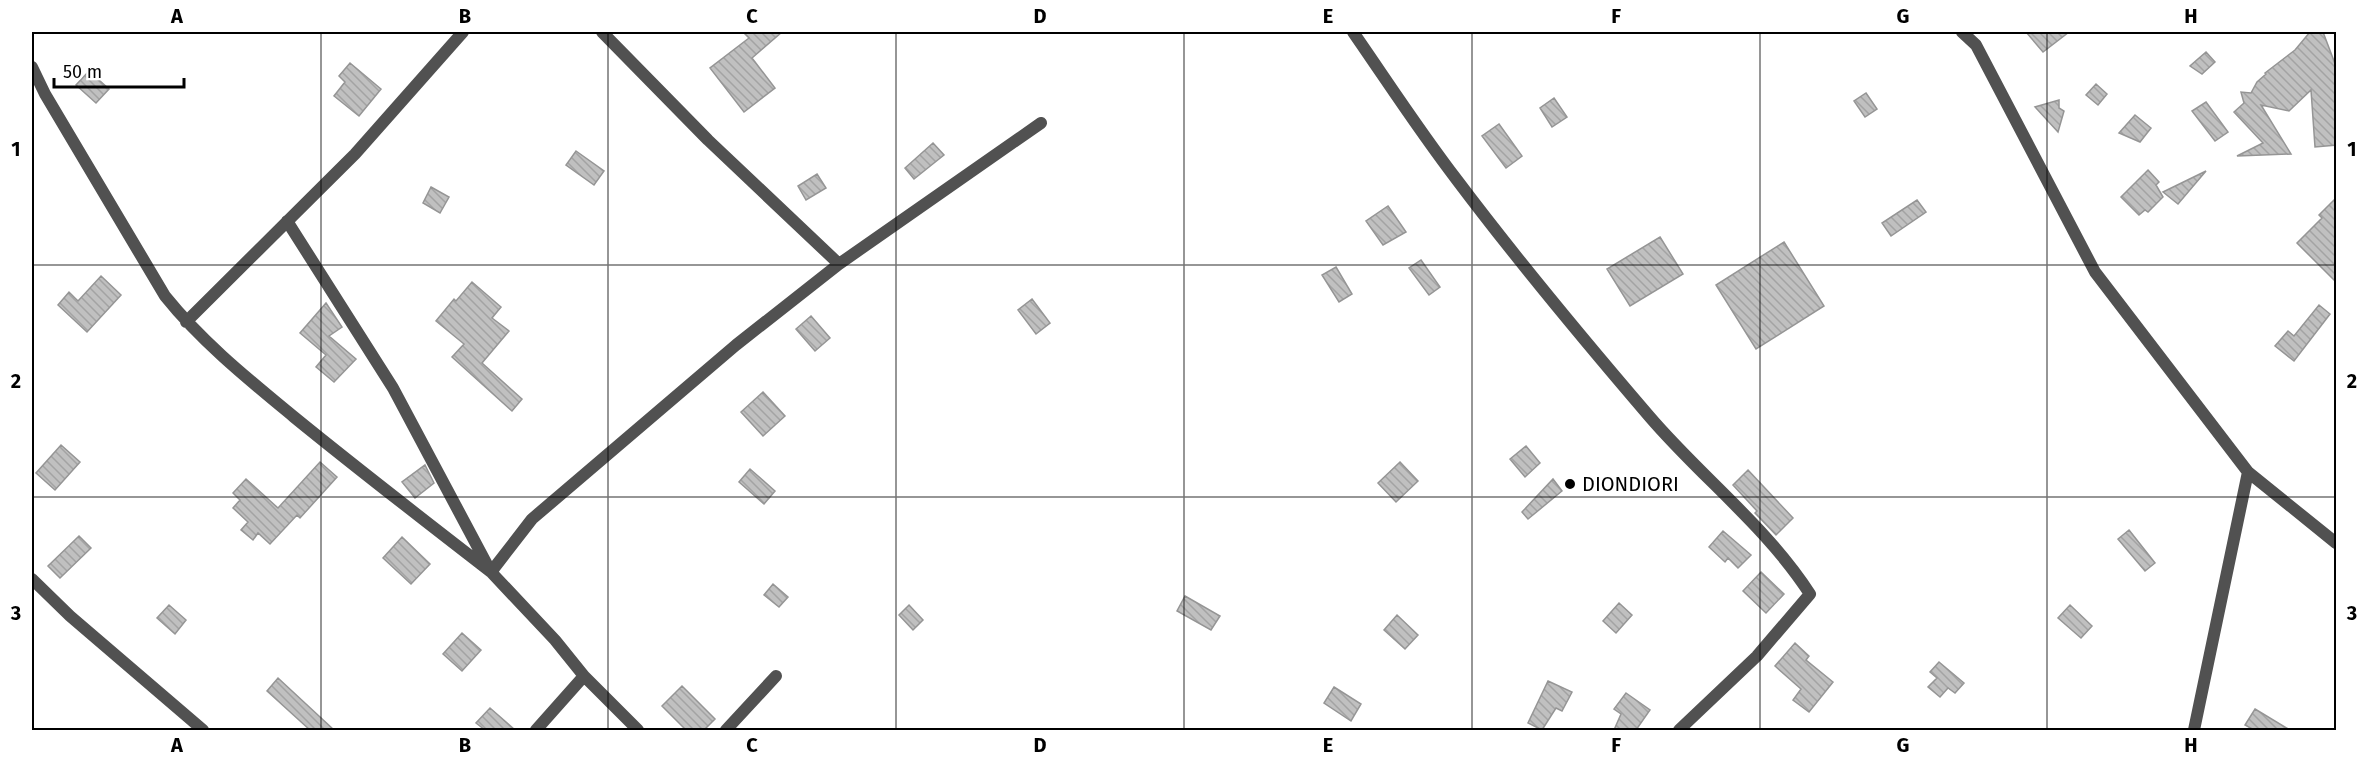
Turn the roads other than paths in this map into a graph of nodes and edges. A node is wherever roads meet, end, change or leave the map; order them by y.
1 (463, 32) edge
2 (602, 32) edge
3 (1353, 32) edge
4 (1962, 32) edge
5 (32, 67) edge
6 (1041, 123) dead end
7 (287, 221) junction
8 (839, 264) junction
9 (186, 322) junction
10 (2248, 472) junction
11 (2337, 543) edge
12 (491, 572) junction
13 (32, 579) edge
14 (585, 676) junction
15 (776, 676) dead end
16 (203, 730) edge
17 (536, 730) edge
18 (638, 730) edge
19 (726, 730) edge
20 (1679, 730) edge
21 (2194, 730) edge

1 - 7 street
2 - 8 street
3 - 20 street
4 - 10 street
5 - 9 street
6 - 8 street
7 - 9 street
7 - 12 street
8 - 12 street
9 - 12 street
10 - 11 street
10 - 21 street
12 - 14 street
13 - 16 street
14 - 17 street
14 - 18 street
15 - 19 street

